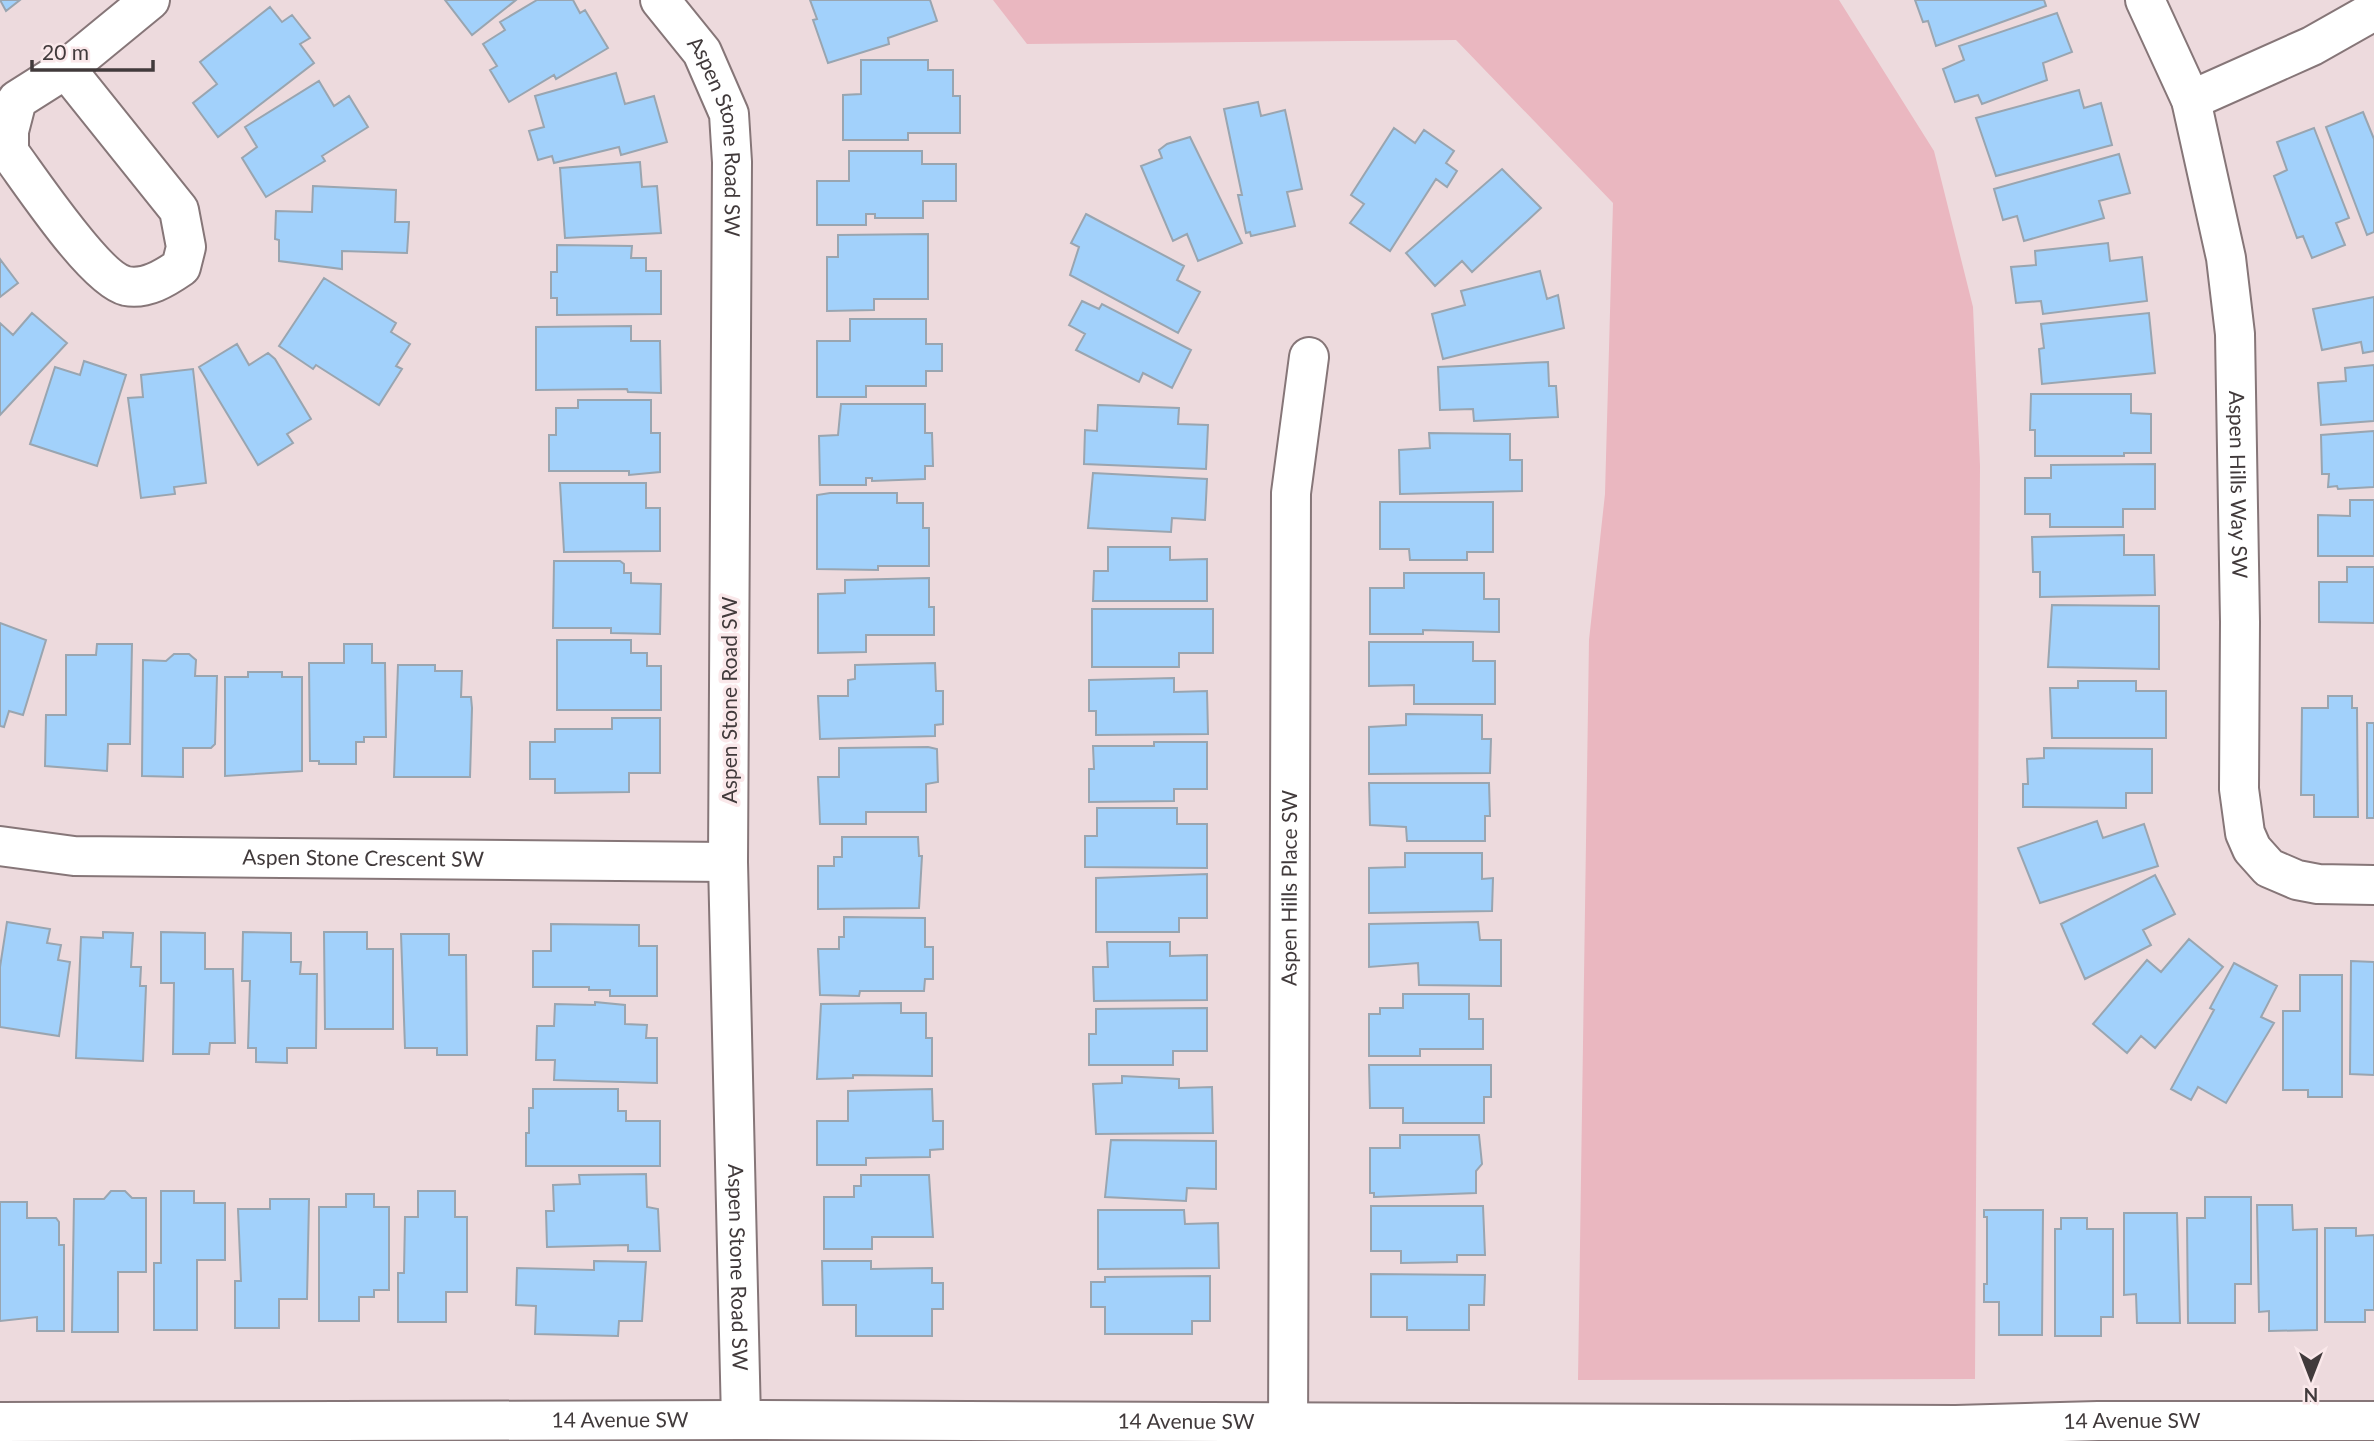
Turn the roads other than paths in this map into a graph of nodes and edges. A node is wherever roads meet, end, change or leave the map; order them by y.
1 (150, 0) edge
2 (660, 0) edge
3 (2145, 0) edge
4 (2374, 11) edge
5 (66, 69) junction
6 (2191, 100) junction
7 (1309, 357) dead end
8 (0, 846) edge
9 (728, 862) junction
10 (2374, 885) edge
11 (741, 1420) junction
12 (2374, 1421) edge
13 (0, 1422) edge
14 (1288, 1431) edge
15 (2148, 1431) edge
16 (2221, 1431) edge
17 (48, 1432) edge

1 - 5 street
2 - 9 street, Aspen Stone Road SW
3 - 6 street, Aspen Hills Way SW
4 - 6 street
5 - 5 street
6 - 10 street, Aspen Hills Way SW
7 - 14 street, Aspen Hills Place SW
8 - 9 street, Aspen Stone Crescent SW
9 - 11 street, Aspen Stone Road SW
11 - 14 street, 14 Avenue SW
11 - 17 street, 14 Avenue SW
12 - 16 street, 14 Avenue SW
13 - 17 street, 14 Avenue SW
14 - 15 street, 14 Avenue SW
15 - 16 street, 14 Avenue SW

